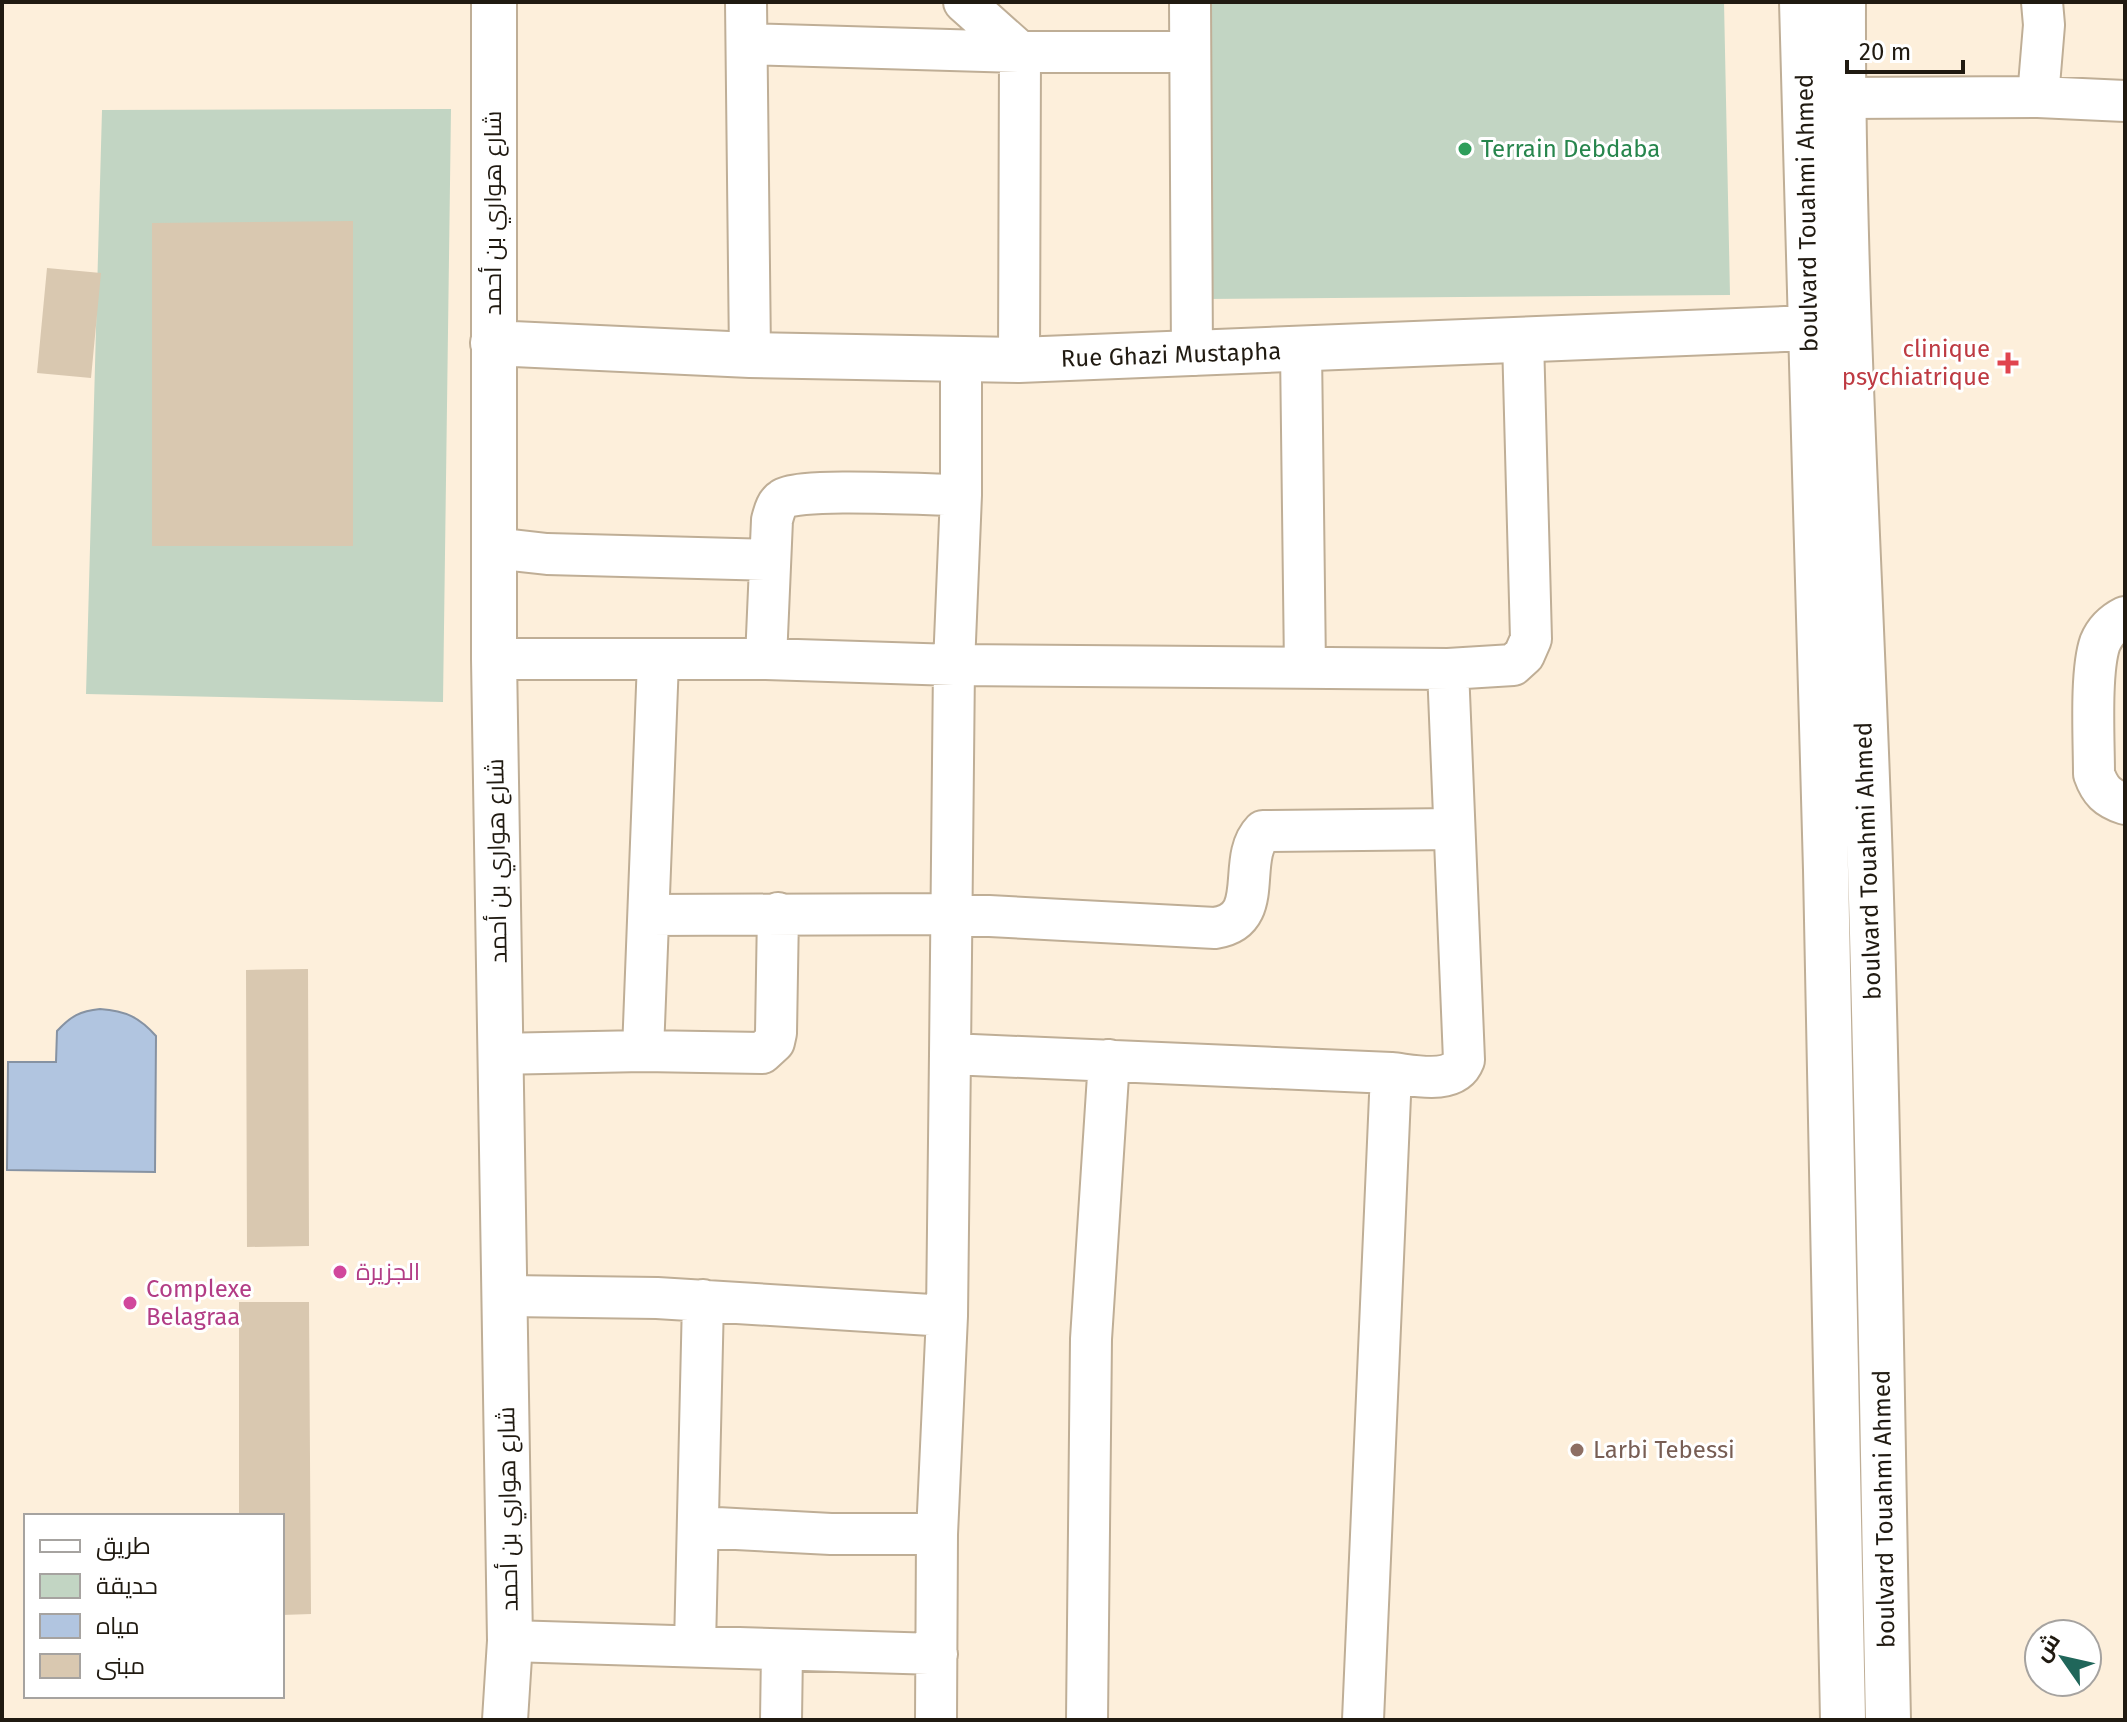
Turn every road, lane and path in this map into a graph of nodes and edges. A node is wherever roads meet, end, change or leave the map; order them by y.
1 (494, 2) edge
2 (746, 2) edge
3 (964, 2) edge
4 (1190, 2) edge
5 (1802, 2) edge
6 (1843, 2) edge
7 (2042, 2) edge
8 (748, 44) junction
9 (1020, 52) junction
10 (1189, 52) junction
11 (2038, 97) junction
12 (1843, 98) junction
13 (2125, 101) edge
14 (1829, 326) junction
15 (1523, 339) junction
16 (493, 343) junction
17 (1301, 350) junction
18 (750, 355) junction
19 (1192, 355) junction
20 (961, 357) junction
21 (1019, 360) junction
22 (961, 495) junction
23 (494, 548) junction
24 (769, 560) junction
25 (2125, 617) edge
26 (494, 659) junction
27 (766, 659) junction
28 (658, 661) junction
29 (954, 665) junction
30 (1305, 668) junction
31 (1448, 669) junction
32 (2125, 804) edge
33 (1454, 829) junction
34 (778, 913) junction
35 (951, 914) junction
36 (649, 915) junction
37 (643, 1051) junction
38 (499, 1054) junction
39 (950, 1054) junction
40 (1109, 1060) junction
41 (1391, 1073) junction
42 (506, 1296) junction
43 (703, 1300) junction
44 (947, 1316) junction
45 (698, 1527) junction
46 (937, 1534) junction
47 (510, 1641) junction
48 (695, 1646) junction
49 (782, 1651) junction
50 (937, 1654) junction
51 (505, 1720) edge
52 (781, 1720) edge
53 (936, 1720) edge
54 (1087, 1720) edge
55 (1363, 1720) edge
56 (1843, 1720) edge
57 (1888, 1720) edge

1 - 16 main road, شارع هواري بن أحمد
2 - 8 street
3 - 9 street
4 - 10 street
5 - 14 main road, boulvard Touahmi Ahmed
6 - 12 main road, boulvard Touahmi Ahmed
7 - 11 street
8 - 9 street
8 - 18 street
9 - 10 street
9 - 21 street
10 - 19 street
11 - 12 street
11 - 13 street
12 - 14 main road, boulvard Touahmi Ahmed
14 - 15 main road, Rue Ghazi Mustapha
14 - 56 main road, boulvard Touahmi Ahmed
14 - 57 main road, boulvard Touahmi Ahmed
15 - 17 main road, Rue Ghazi Mustapha
15 - 31 street
16 - 18 main road, Rue Ghazi Mustapha
16 - 23 main road, شارع هواري بن أحمد
17 - 19 main road, Rue Ghazi Mustapha
17 - 30 street
18 - 20 main road, Rue Ghazi Mustapha
19 - 21 main road, Rue Ghazi Mustapha
20 - 21 main road, Rue Ghazi Mustapha
20 - 22 street
22 - 24 street
22 - 29 street
23 - 24 street
23 - 26 main road, شارع هواري بن أحمد
24 - 27 street
25 - 32 street
26 - 28 street
26 - 38 main road, شارع هواري بن أحمد
27 - 28 street
27 - 29 street
28 - 36 street
29 - 30 street
29 - 35 street
30 - 31 street
31 - 33 street
33 - 35 street
33 - 41 street
34 - 35 street
34 - 36 street
34 - 37 street
35 - 39 street
36 - 37 street
37 - 38 street
38 - 42 main road, شارع هواري بن أحمد
39 - 40 street
39 - 44 street
40 - 41 street
40 - 54 street
41 - 55 street
42 - 43 street
42 - 47 main road, شارع هواري بن أحمد
43 - 44 street
43 - 45 street
44 - 46 street
45 - 46 street
45 - 48 street
46 - 50 street
47 - 48 street
47 - 51 main road, شارع هواري بن أحمد
48 - 49 street
49 - 50 street
49 - 52 street
50 - 53 street

